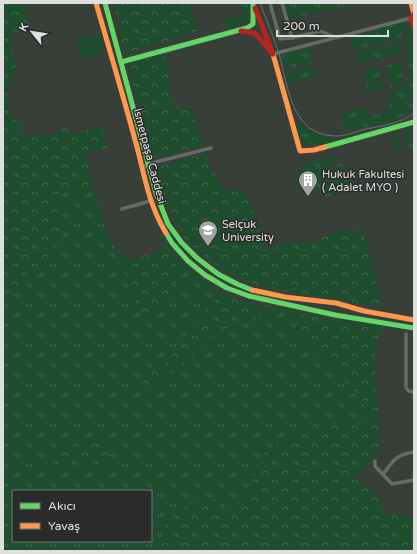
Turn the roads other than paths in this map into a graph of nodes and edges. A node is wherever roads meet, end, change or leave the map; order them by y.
1 (96, 3) edge
2 (105, 3) edge
3 (270, 3) edge
4 (282, 3) edge
5 (411, 3) edge
6 (253, 4) edge
7 (413, 15) edge
8 (253, 24) junction
9 (262, 26) junction
10 (414, 26) edge
11 (238, 31) junction
12 (254, 33) junction
13 (335, 37) junction
14 (292, 38) junction
15 (273, 54) junction
16 (122, 62) junction
17 (414, 122) edge
18 (211, 148) dead end
19 (148, 164) junction
20 (142, 168) junction
21 (150, 201) junction
22 (122, 209) dead end
23 (333, 303) junction
24 (339, 304) junction
25 (330, 314) junction
26 (337, 315) junction
27 (392, 316) junction
28 (414, 320) edge
29 (388, 323) junction
30 (414, 328) edge
31 (406, 334) dead end
32 (414, 392) edge
33 (414, 452) edge
34 (375, 461) dead end
35 (383, 474) junction
36 (414, 480) edge

1 - 20 main road, İsmetpaşa Caddesi
2 - 16 main road
3 - 14 street
4 - 14 street
5 - 7 main road
6 - 8 main road
6 - 9 main road
7 - 10 main road
7 - 13 street
8 - 9 main road
8 - 11 main road
8 - 12 main road
9 - 12 main road
9 - 15 main road
11 - 12 main road
11 - 16 main road
12 - 15 main road
13 - 14 street
13 - 15 street
15 - 17 main road
16 - 19 main road
18 - 19 street
19 - 20 street
19 - 23 main road
20 - 21 main road, İsmetpaşa Caddesi
21 - 22 street
21 - 25 main road, İsmetpaşa Caddesi
23 - 24 main road
23 - 25 main road
24 - 26 main road
24 - 27 main road
25 - 26 main road, İsmetpaşa Caddesi
26 - 29 main road, İsmetpaşa Caddesi
27 - 28 main road
27 - 29 street
29 - 30 main road, İsmetpaşa Caddesi
31 - 32 street
33 - 35 street
34 - 35 street
35 - 36 street

